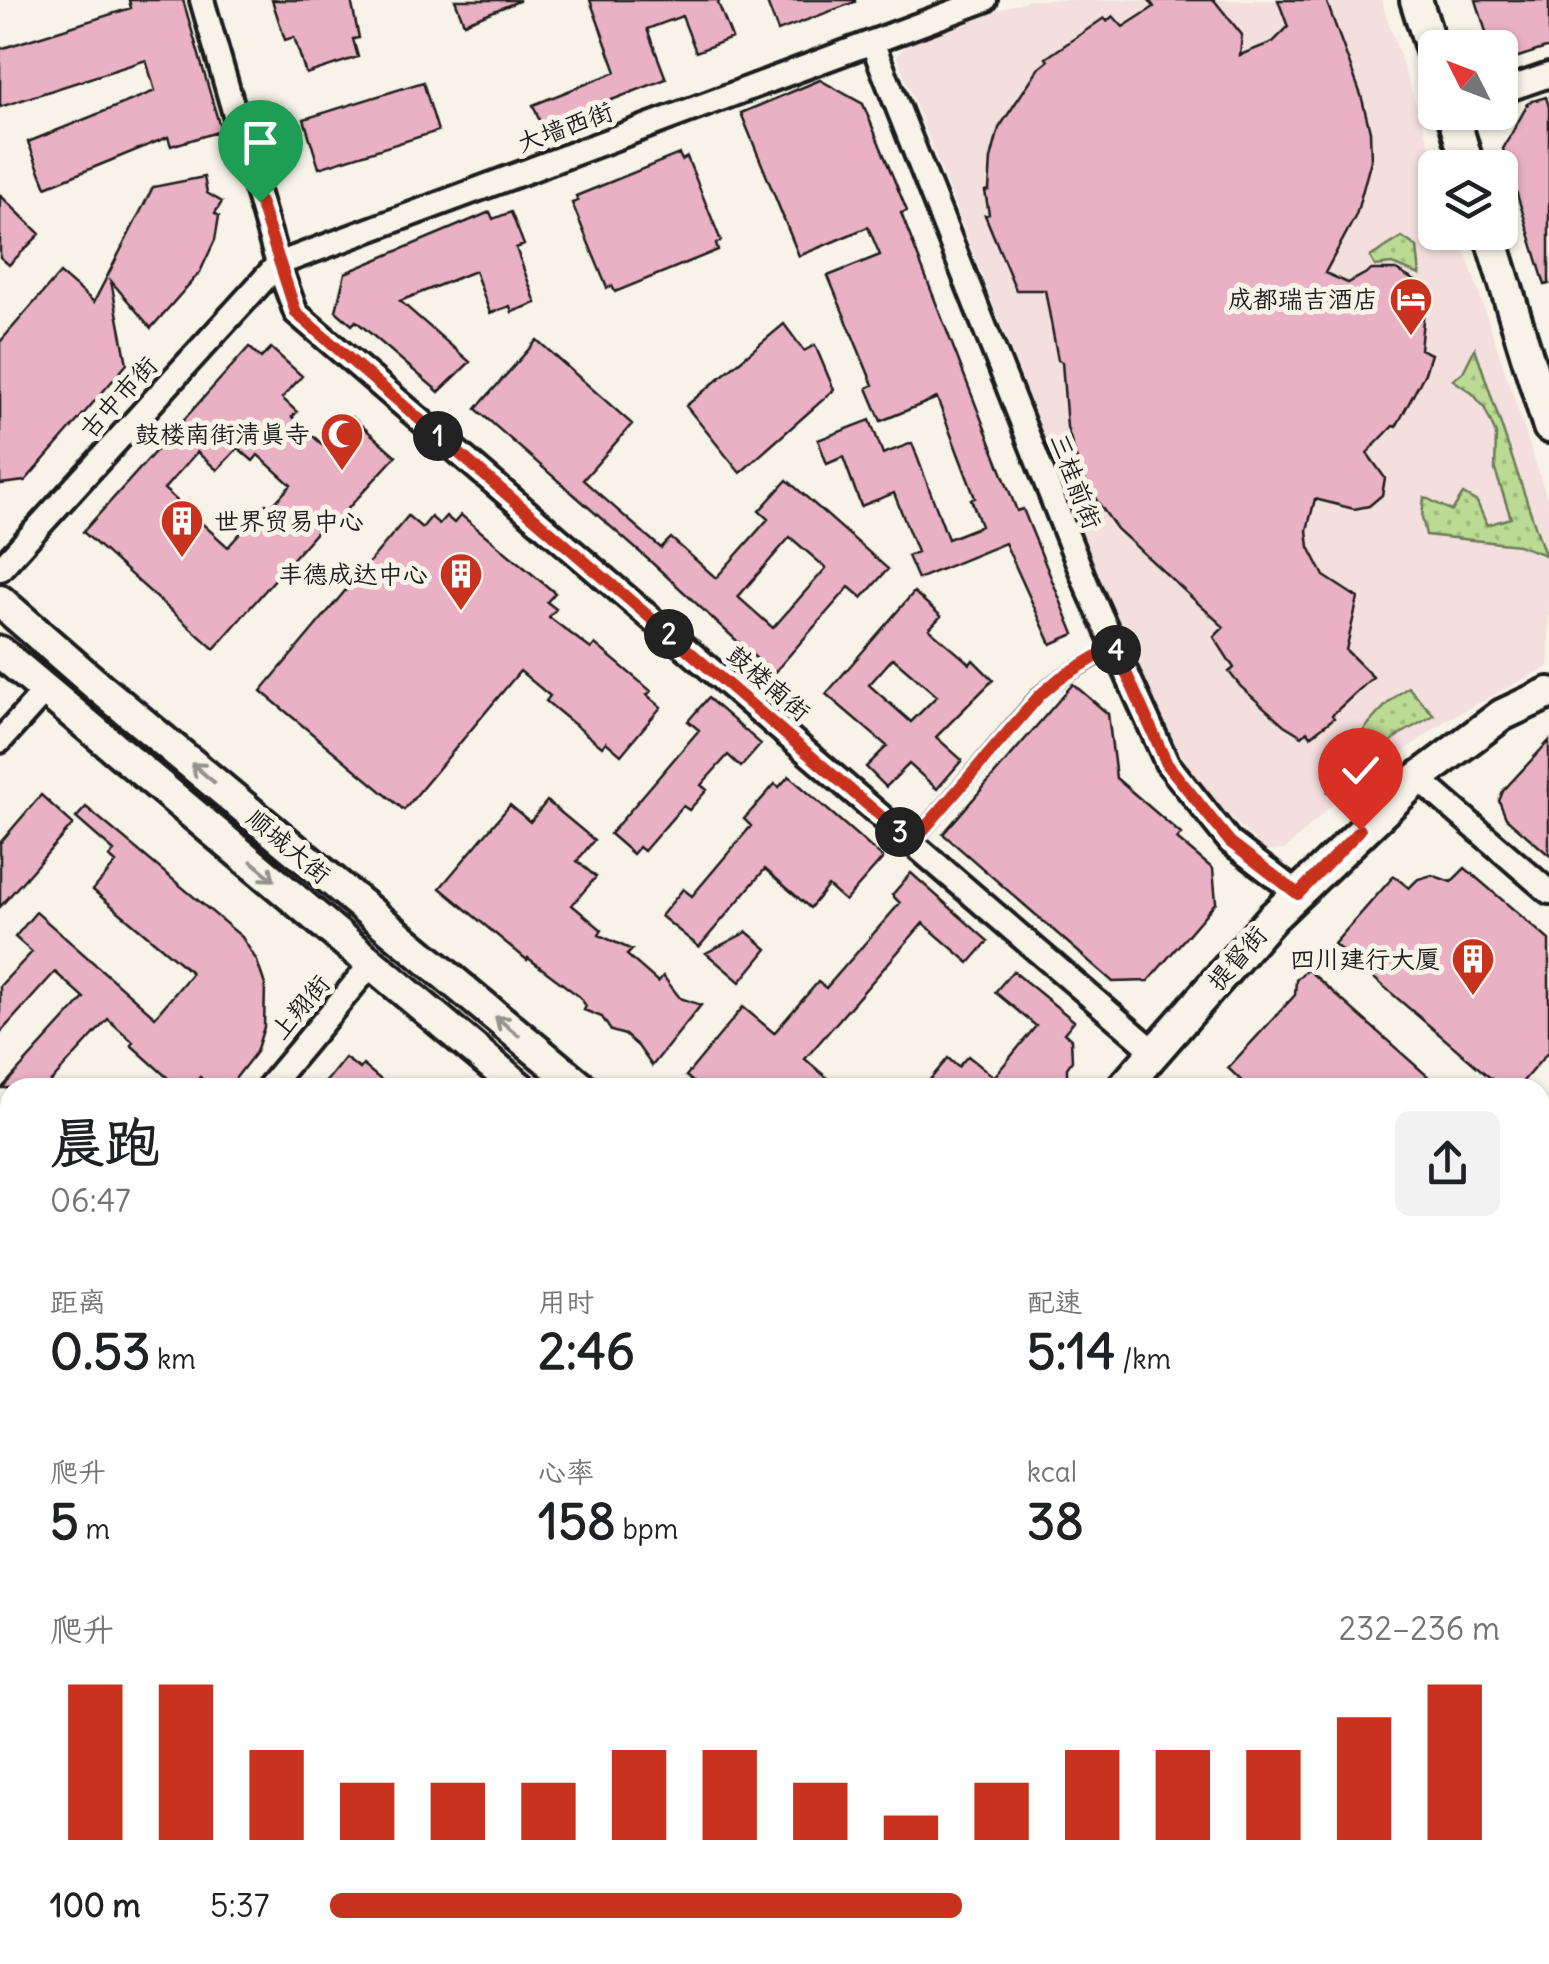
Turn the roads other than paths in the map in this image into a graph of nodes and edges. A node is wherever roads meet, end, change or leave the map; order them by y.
1 (202, 0) edge
2 (985, 0) edge
3 (1416, 0) edge
4 (1426, 30) edge
5 (872, 42) junction
6 (1549, 75) edge
7 (1518, 86) edge
8 (1495, 250) edge
9 (278, 264) junction
10 (1549, 427) edge
11 (0, 569) edge
12 (0, 600) edge
13 (1114, 646) junction
14 (0, 652) edge
15 (45, 691) junction
16 (1549, 694) edge
17 (0, 741) edge
18 (1418, 778) junction
19 (912, 843) junction
20 (1549, 892) edge
21 (1298, 894) junction
22 (373, 962) junction
23 (1155, 1052) junction
24 (276, 1078) edge
25 (508, 1078) edge
26 (570, 1078) edge
27 (1132, 1078) edge

1 - 9 street, 鼓楼南街
2 - 5 street, 大墙西街
3 - 4 main road
5 - 9 street, 大墙西街
5 - 13 street, 三桂前街
6 - 7 street
8 - 10 main road
9 - 11 street, 古中市街
9 - 19 street, 鼓楼南街
26 -> 12 main road, 顺城大街
13 - 19 lane
13 - 21 street, 三桂前街
14 - 15 main road, 顺城大街
15 - 17 street
15 -> 22 main road, 顺城大街
16 - 18 main road, 提督街
18 - 20 street
18 - 21 main road, 提督街
19 - 23 street, 鼓楼南街
21 - 23 main road, 提督街
22 - 24 street, 上翔街
22 - 25 main road, 顺城大街
23 - 27 main road, 提督街

